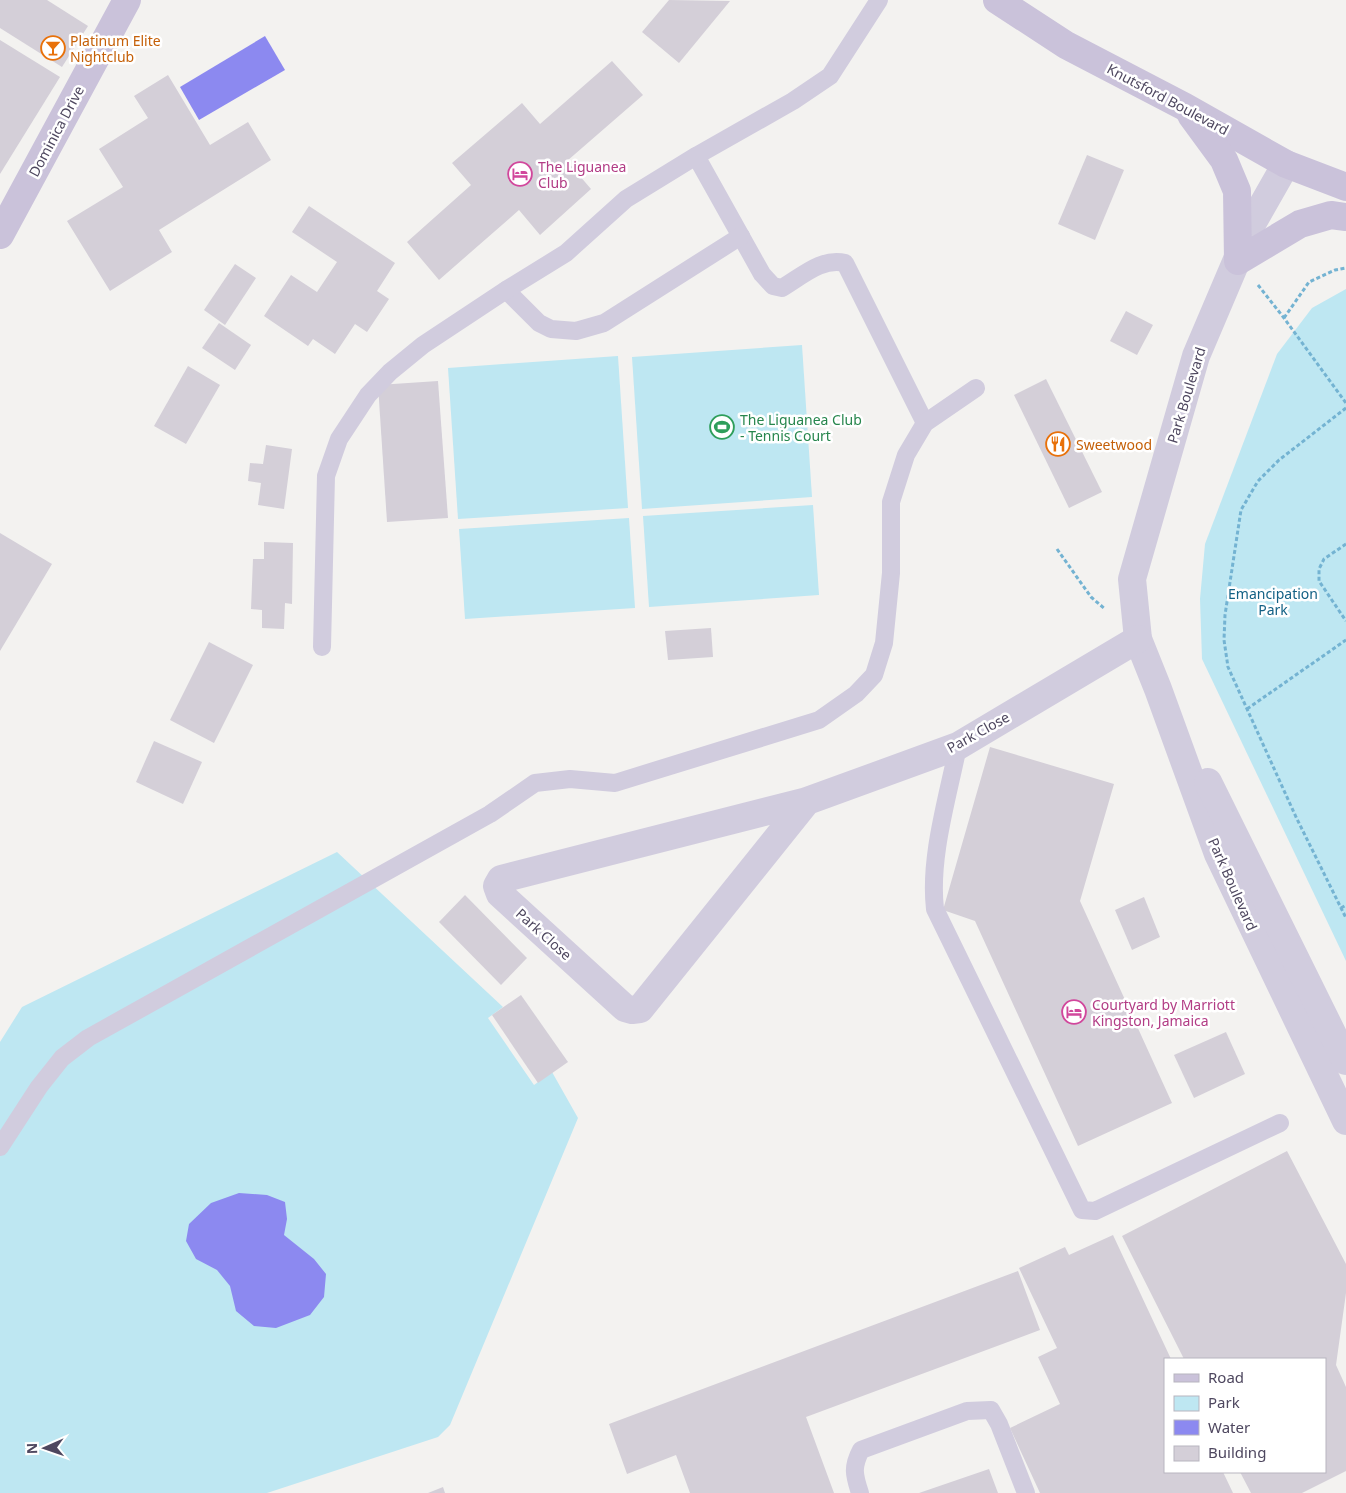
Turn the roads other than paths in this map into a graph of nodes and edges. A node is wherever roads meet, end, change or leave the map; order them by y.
1 (126, 0) edge
2 (879, 0) edge
3 (997, 0) edge
4 (1185, 107) junction
5 (696, 156) junction
6 (1286, 164) junction
7 (1346, 187) edge
8 (1346, 217) edge
9 (0, 235) edge
10 (741, 236) junction
11 (1238, 261) junction
12 (506, 290) junction
13 (976, 388) dead end
14 (925, 423) junction
15 (1138, 639) junction
16 (322, 646) dead end
17 (958, 746) junction
18 (807, 801) junction
19 (1346, 1061) edge
20 (1346, 1121) edge
21 (1280, 1123) dead end
22 (0, 1147) edge
23 (860, 1493) edge
24 (1026, 1493) edge

1 - 9 main road, Dominica Drive
2 - 5 lane
3 - 4 main road, Knutsford Boulevard
4 - 6 main road, Knutsford Boulevard
4 - 11 main road
5 - 10 lane
5 - 12 lane
6 - 7 main road, Knutsford Boulevard
6 - 11 street, Park Boulevard
8 - 11 main road
10 - 12 lane
10 - 14 lane
11 - 15 street, Park Boulevard
12 - 16 lane
13 - 14 lane
14 - 22 lane
15 - 17 street, Park Close
15 - 19 street, Park Boulevard
15 - 20 street, Park Boulevard
17 - 18 street, Park Close
17 - 21 lane
18 - 18 street, Park Close
23 - 24 lane

